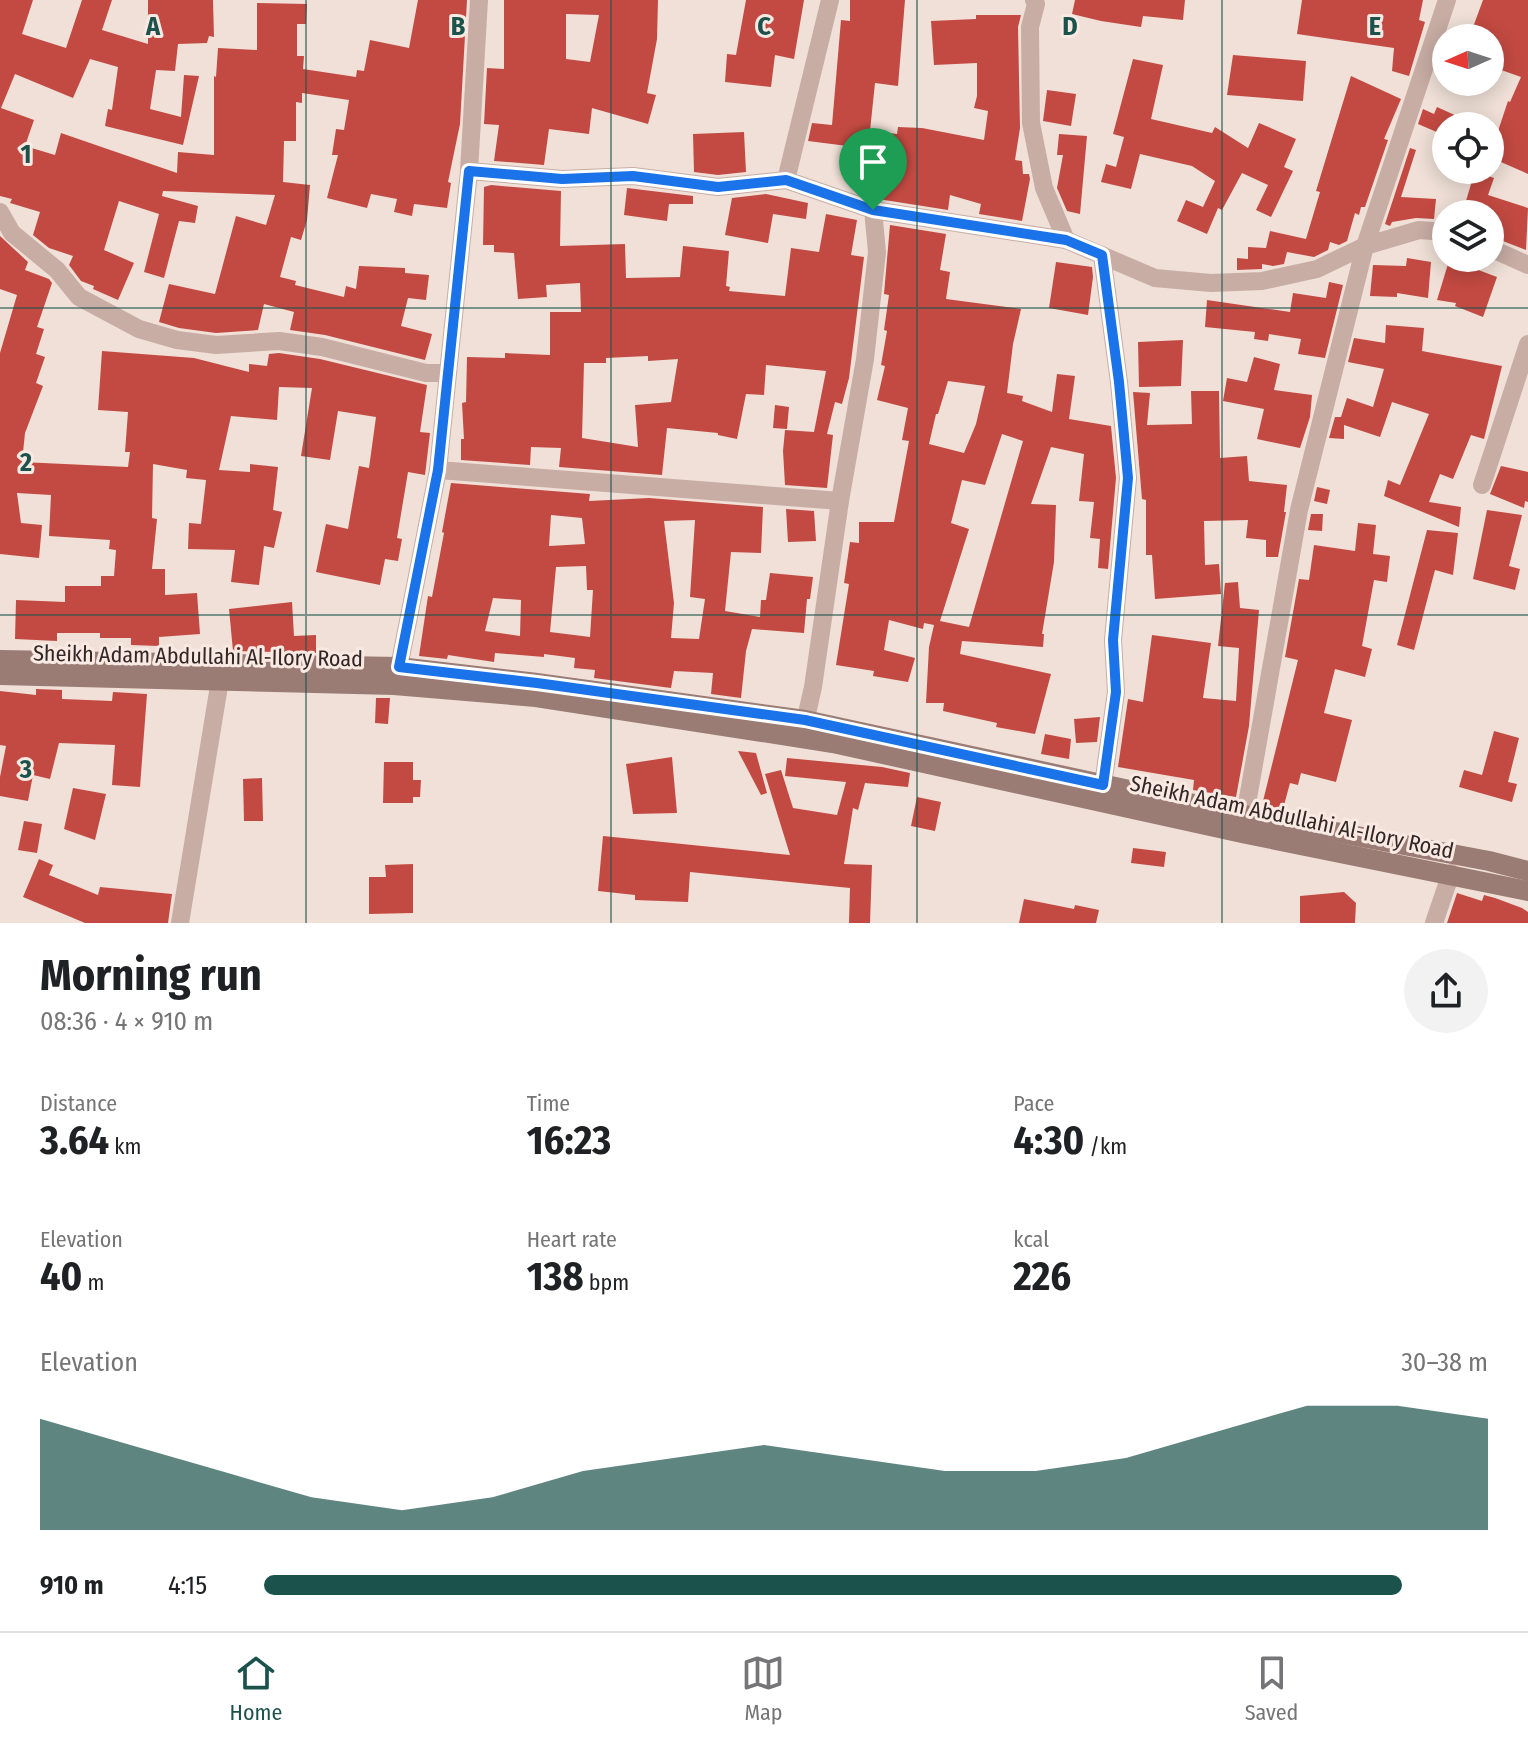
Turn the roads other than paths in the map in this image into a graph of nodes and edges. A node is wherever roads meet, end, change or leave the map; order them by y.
1 (479, 0) edge
2 (830, 0) edge
3 (1034, 0) edge
4 (1447, 0) edge
5 (469, 171) junction
6 (786, 180) junction
7 (873, 210) junction
8 (0, 212) edge
9 (1432, 231) edge
10 (1066, 240) junction
11 (1365, 246) junction
12 (1504, 254) edge
13 (1102, 255) junction
14 (1528, 265) edge
15 (1528, 344) edge
16 (447, 373) junction
17 (438, 470) junction
18 (1482, 485) dead end
19 (840, 501) junction
20 (0, 660) edge
21 (399, 667) junction
22 (0, 675) edge
23 (220, 680) junction
24 (804, 729) junction
25 (1103, 785) junction
26 (1245, 815) junction
27 (1528, 871) edge
28 (1451, 873) junction
29 (1528, 891) edge
30 (180, 923) edge
31 (1434, 923) edge

1 - 5 street
2 - 6 street
3 - 10 street
4 - 11 street
5 - 6 street
5 - 16 street
6 - 7 street
7 - 10 street
7 - 19 street
8 - 16 street
9 - 11 street
10 - 13 street
11 - 13 street
11 - 26 street
12 - 14 street
13 - 25 street
15 - 18 street
16 - 17 street
17 - 19 street
17 - 21 street
19 - 24 street
20 - 21 street, Sheikh Adam Abdullahi Al-Ilory Road
21 - 24 street, Sheikh Adam Abdullahi Al-Ilory Road
22 - 23 street, Sheikh Adam Abdullahi Al-Ilory Road
23 - 24 street, Sheikh Adam Abdullahi Al-Ilory Road
23 - 30 street
24 - 25 street, Sheikh Adam Abdullahi Al-Ilory Road
24 - 28 street, Sheikh Adam Abdullahi Al-Ilory Road
25 - 26 street, Sheikh Adam Abdullahi Al-Ilory Road
26 - 27 street, Sheikh Adam Abdullahi Al-Ilory Road
28 - 29 street, Sheikh Adam Abdullahi Al-Ilory Road
28 - 31 street

